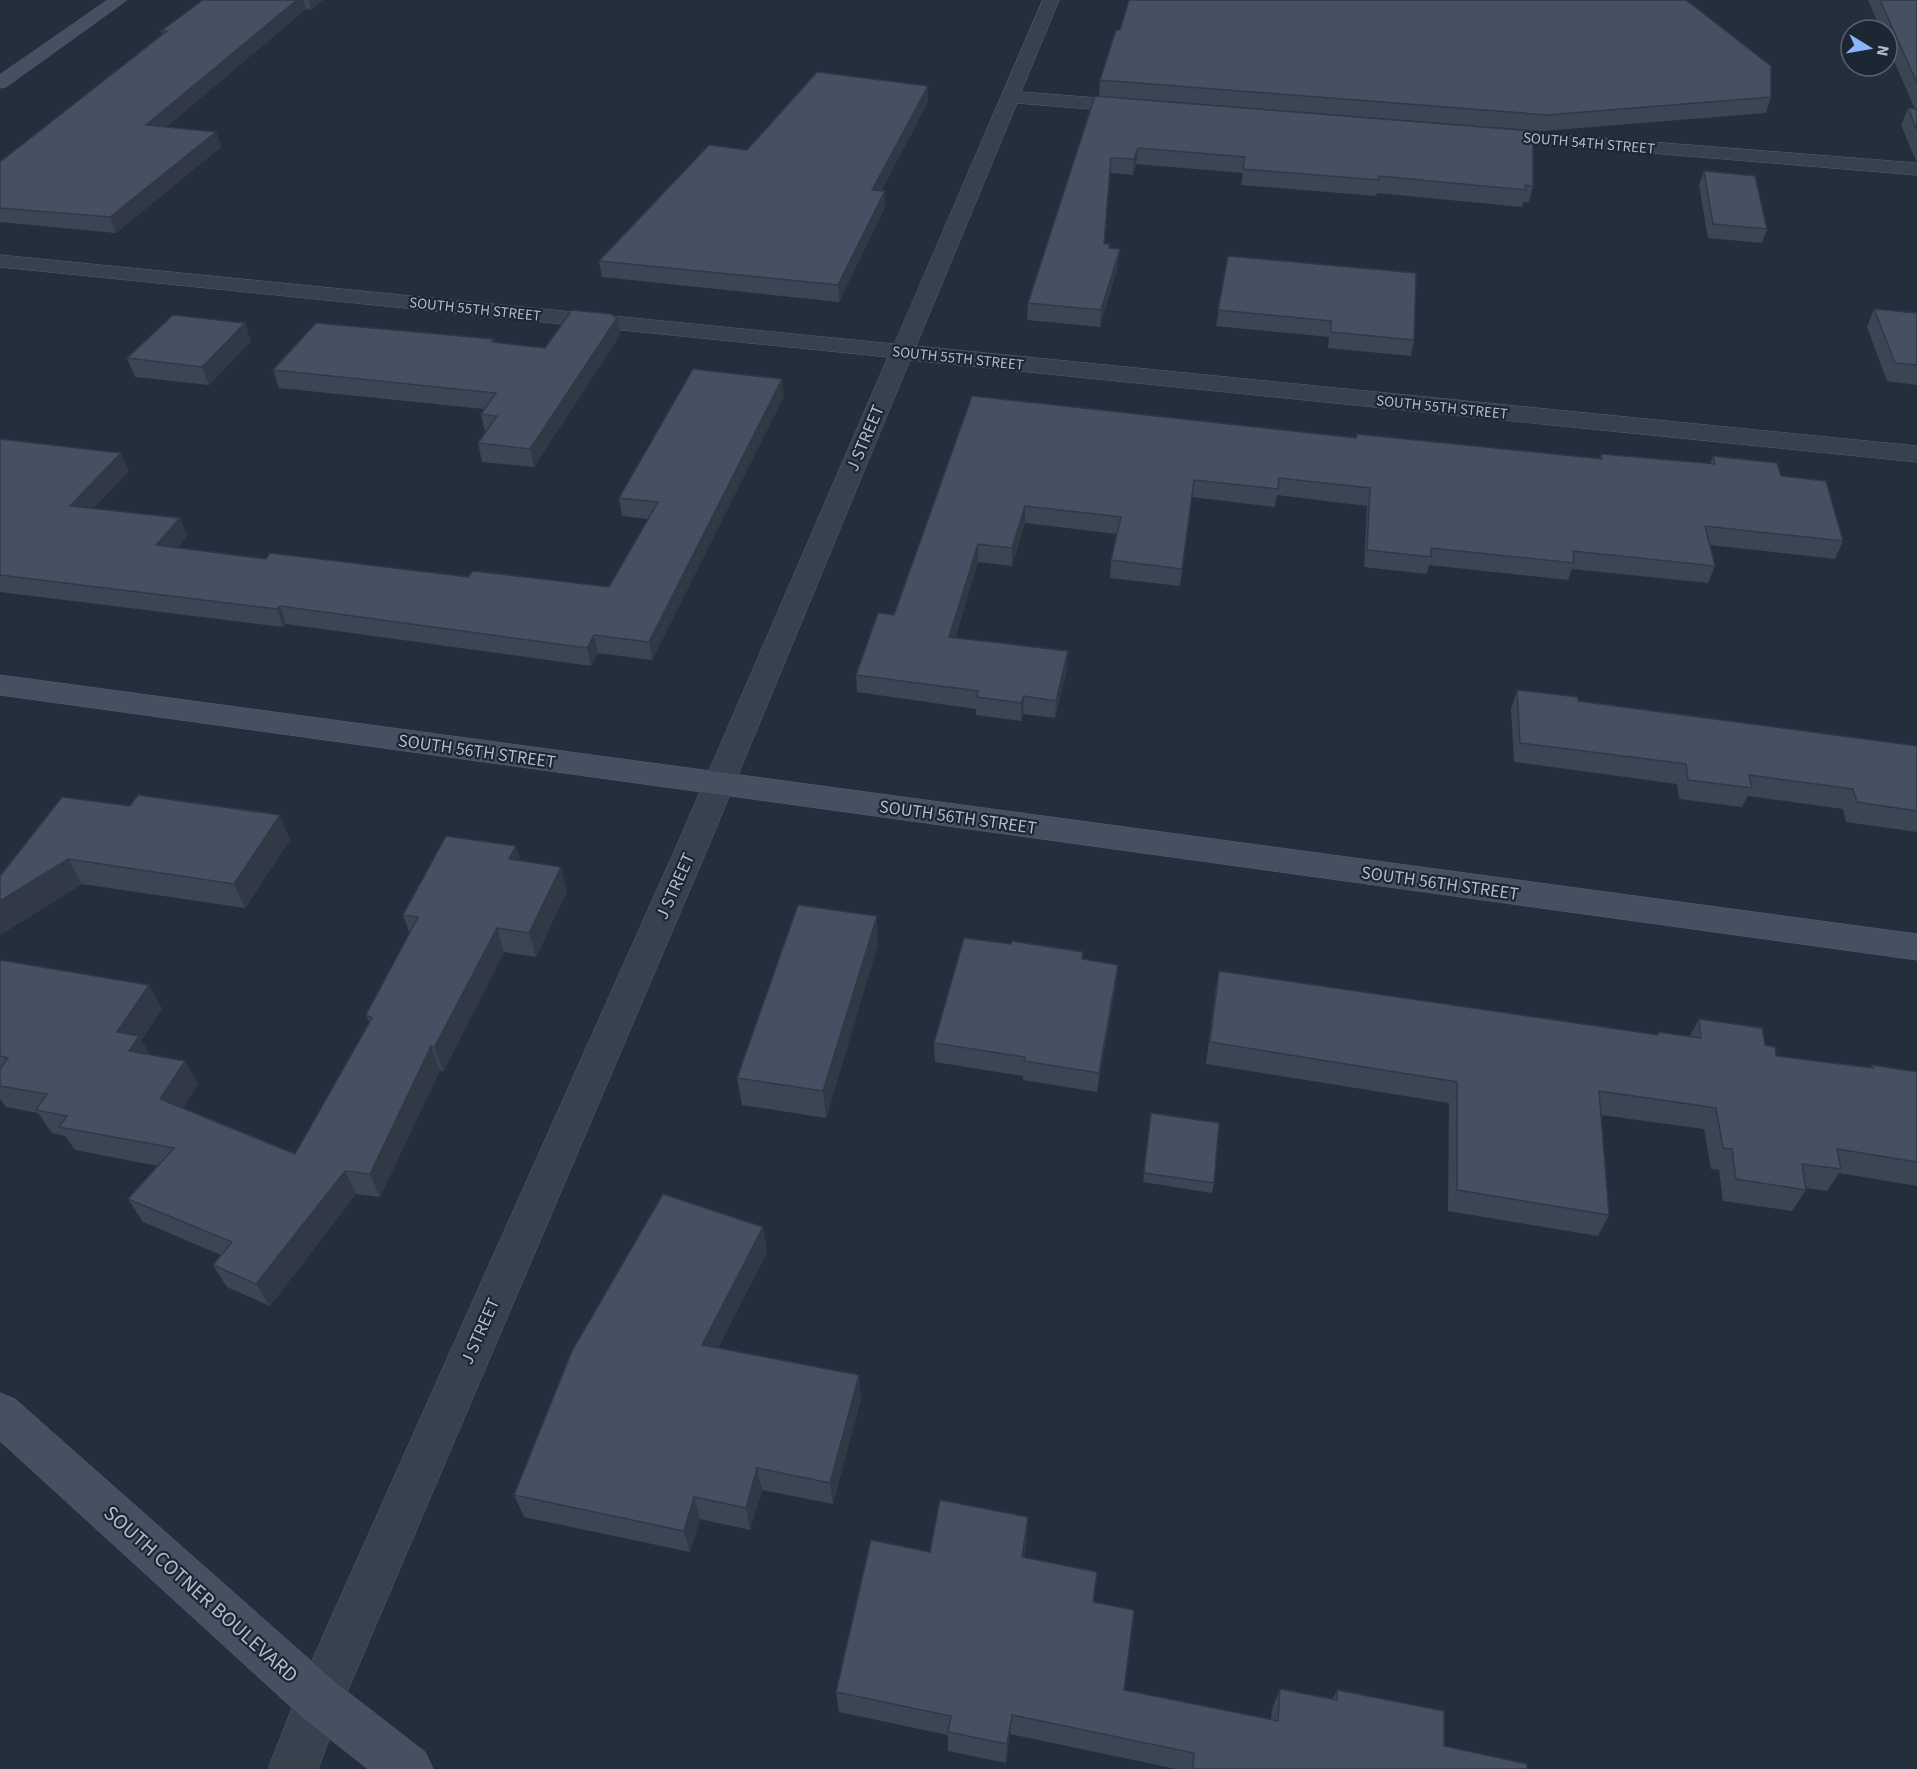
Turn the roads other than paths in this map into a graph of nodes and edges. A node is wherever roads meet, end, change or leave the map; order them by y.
1 (119, 0) edge
2 (1051, 0) edge
3 (0, 82) edge
4 (1010, 97) junction
5 (1153, 108) edge
6 (1463, 133) edge
7 (1917, 169) edge
8 (0, 261) edge
9 (901, 352) junction
10 (1917, 454) edge
11 (0, 685) edge
12 (719, 784) junction
13 (1917, 947) edge
14 (0, 1413) edge
15 (319, 1700) junction
16 (293, 1769) edge
17 (408, 1769) edge

1 - 3 main road
2 - 4 street, J STREET
4 - 5 street
4 - 9 street, J STREET
6 - 7 street, SOUTH 54TH STREET
8 - 9 street, SOUTH 55TH STREET
9 - 10 street, SOUTH 55TH STREET
9 - 12 street, J STREET
11 - 12 main road, SOUTH 56TH STREET
12 - 13 main road, SOUTH 56TH STREET
12 - 15 street, J STREET
14 - 15 main road, SOUTH COTNER BOULEVARD
15 - 16 street, J STREET
15 - 17 main road, SOUTH COTNER BOULEVARD

